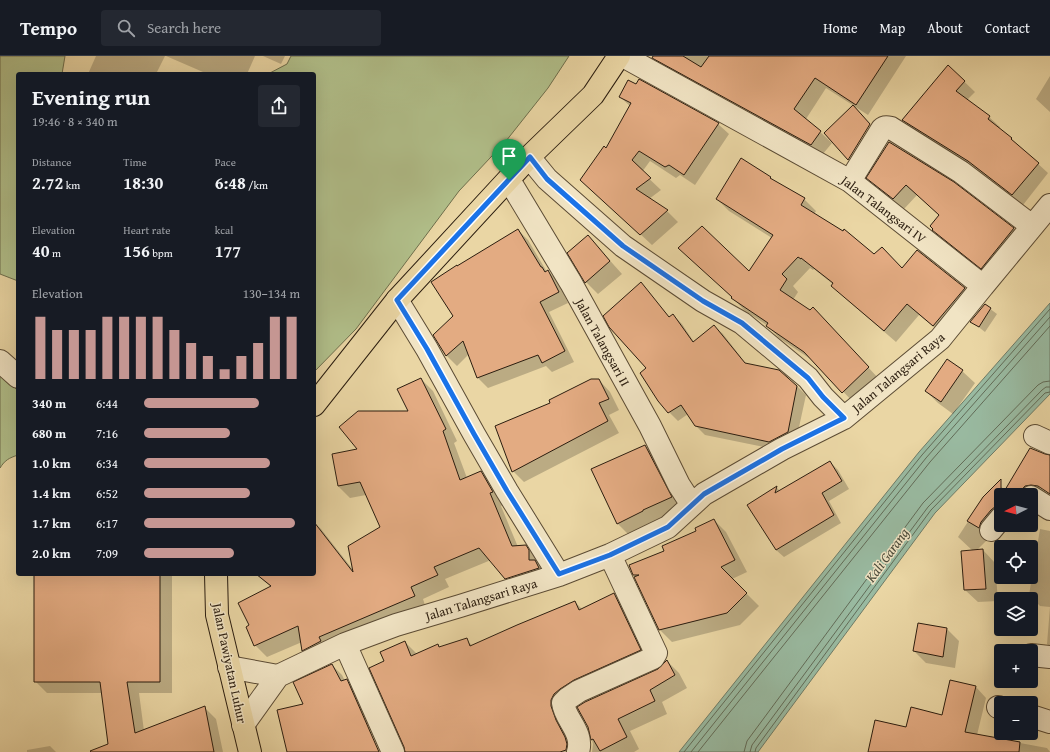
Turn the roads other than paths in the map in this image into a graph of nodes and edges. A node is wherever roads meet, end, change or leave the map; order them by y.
1 (619, 56) edge
2 (623, 56) edge
3 (518, 170) junction
4 (850, 182) junction
5 (1050, 205) edge
6 (1032, 226) junction
7 (983, 286) junction
8 (397, 300) junction
9 (0, 361) edge
10 (16, 375) edge
11 (316, 402) edge
12 (844, 418) junction
13 (698, 499) junction
14 (1038, 501) edge
15 (1050, 509) edge
16 (610, 555) junction
17 (559, 574) junction
18 (216, 576) edge
19 (345, 644) junction
20 (1038, 656) edge
21 (1050, 657) edge
22 (229, 667) junction
23 (278, 676) junction
24 (1038, 718) edge
25 (1050, 722) edge
26 (243, 726) junction
27 (250, 752) edge
28 (393, 752) edge
29 (578, 752) edge

1 - 3 main road
2 - 4 street, Jalan Talangsari IV
3 - 8 main road
3 - 12 street
3 - 13 street, Jalan Talangsari II
4 - 6 street
4 - 7 street, Jalan Talangsari IV
5 - 6 street
6 - 7 street
7 - 12 street, Jalan Talangsari Raya
8 - 11 main road
8 - 17 street
9 - 10 street
12 - 13 street, Jalan Talangsari Raya
13 - 16 street, Jalan Talangsari Raya
14 - 15 street
16 - 17 street, Jalan Talangsari Raya
16 - 29 street
17 - 19 street, Jalan Talangsari Raya
18 - 22 main road, Jalan Pawiyatan Luhur
19 - 23 street, Jalan Talangsari Raya
19 - 28 street
20 - 21 street
22 - 23 street
22 - 26 main road, Jalan Pawiyatan Luhur
23 - 26 street, Jalan Talangsari Raya
24 - 25 street
26 - 27 main road, Jalan Pawiyatan Luhur

